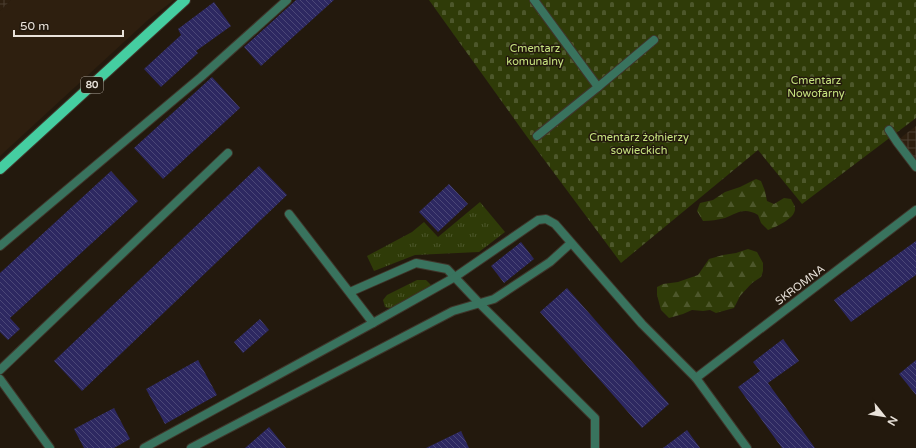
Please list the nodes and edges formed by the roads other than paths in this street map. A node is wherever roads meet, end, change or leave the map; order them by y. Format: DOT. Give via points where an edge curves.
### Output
graph roads {
  1 [pos="185,0"];
  2 [pos="287,0"];
  3 [pos="534,0"];
  4 [pos="654,40"];
  5 [pos="598,87"];
  6 [pos="889,130"];
  7 [pos="537,136"];
  8 [pos="228,153"];
  9 [pos="916,167"];
  10 [pos="0,170"];
  11 [pos="916,210"];
  12 [pos="289,214"];
  13 [pos="571,243"];
  14 [pos="0,246"];
  15 [pos="455,277"];
  16 [pos="350,292"];
  17 [pos="480,304"];
  18 [pos="373,323"];
  19 [pos="0,370"];
  20 [pos="0,378"];
  21 [pos="696,378"];
  22 [pos="3,389"];
  23 [pos="50,448"];
  24 [pos="144,448"];
  25 [pos="190,448"];
  26 [pos="595,448"];
  27 [pos="747,448"];
  1 -- 10 [label="main road, 80"];
  2 -- 14 [label="street" via="201,78"];
  3 -- 5 [label="street"];
  4 -- 5 [label="street"];
  5 -- 7 [label="street"];
  6 -- 9 [label="street"];
  8 -- 19 [label="street"];
  11 -- 21 [label="street, SKROMNA"];
  12 -- 16 [label="street"];
  13 -- 15 [label="street" via="555,224 546,219 538,220"];
  13 -- 17 [label="street" via="550,262 494,299"];
  13 -- 21 [label="street" via="642,324"];
  15 -- 16 [label="street" via="447,269 416,263"];
  15 -- 17 [label="street"];
  15 -- 18 [label="street"];
  16 -- 18 [label="street"];
  17 -- 25 [label="street" via="453,311"];
  17 -- 26 [label="street" via="595,418"];
  18 -- 24 [label="street"];
  20 -- 22 [label="street"];
  21 -- 27 [label="street"];
  22 -- 23 [label="street"];
}
